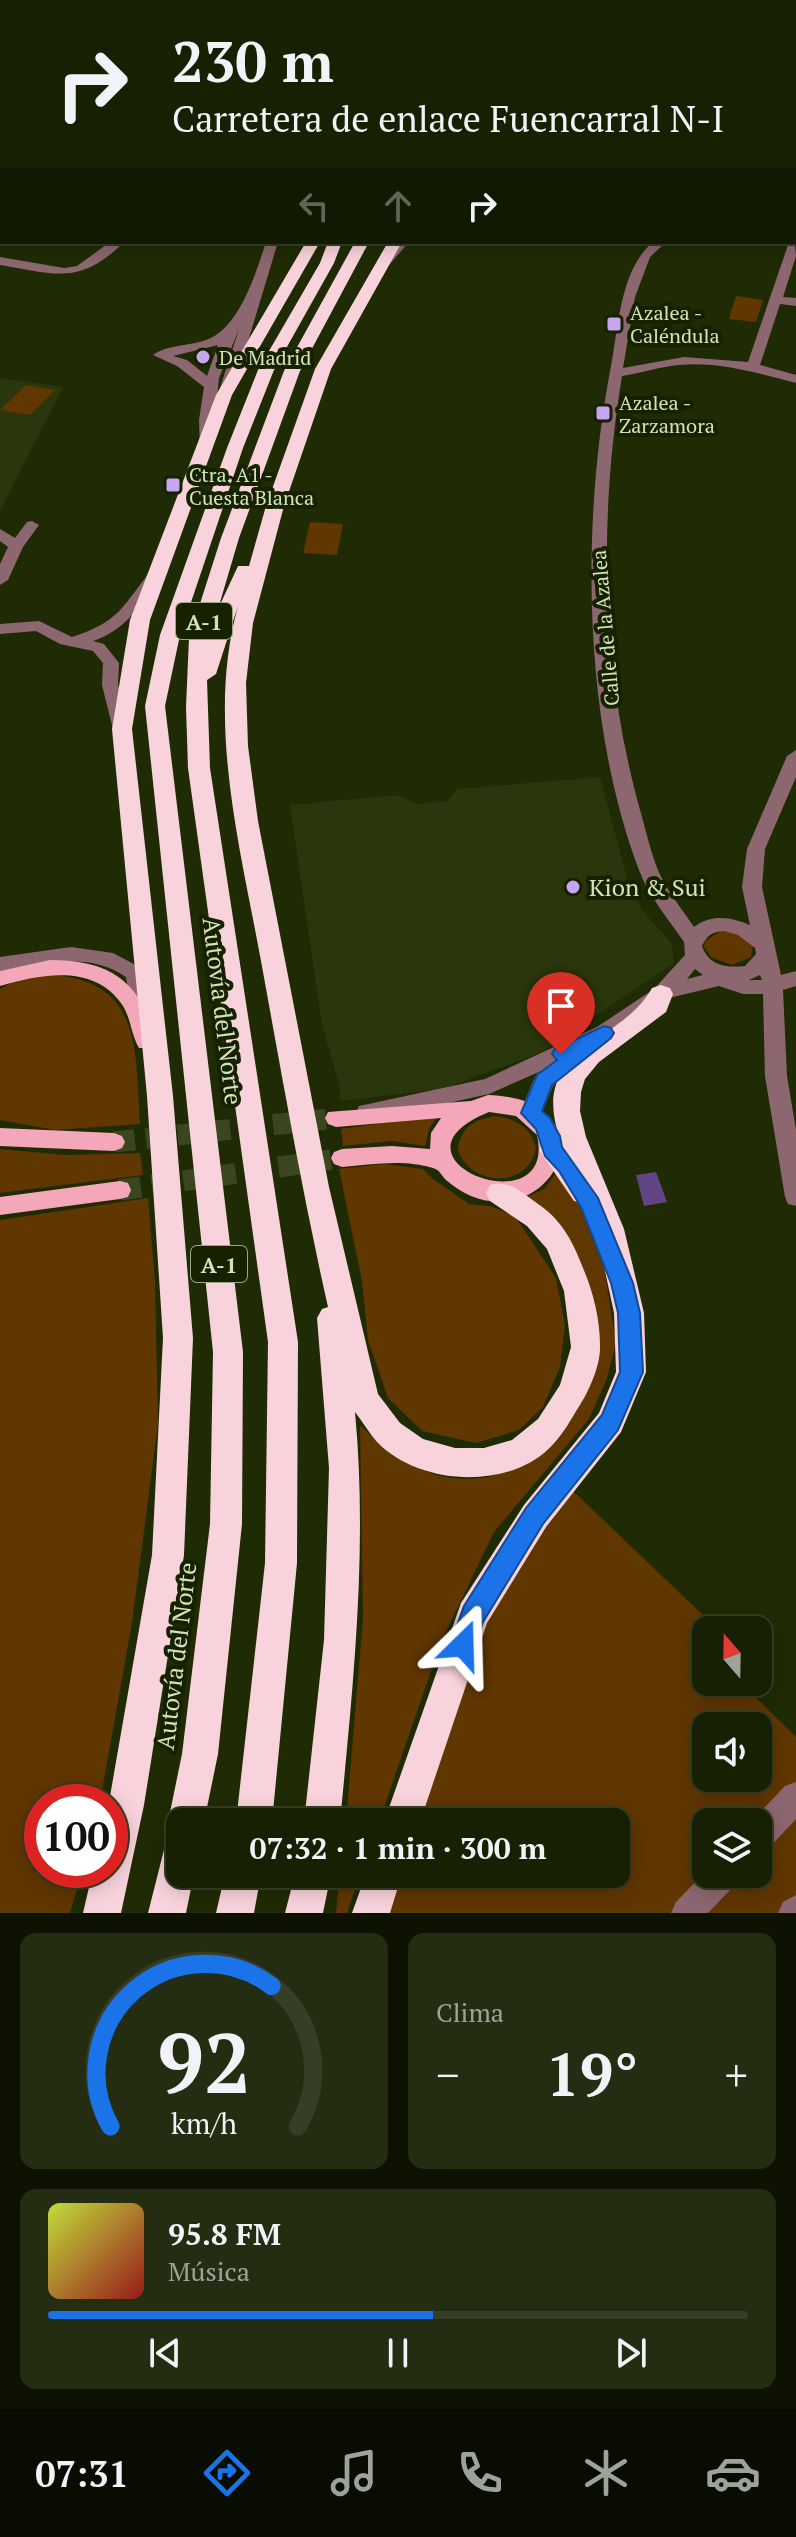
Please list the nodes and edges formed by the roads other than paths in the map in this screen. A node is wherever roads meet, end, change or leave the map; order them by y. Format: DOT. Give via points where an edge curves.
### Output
graph roads {
  1 [pos="115,244"];
  2 [pos="271,244"];
  3 [pos="309,244"];
  4 [pos="334,244"];
  5 [pos="361,244"];
  6 [pos="394,244"];
  7 [pos="401,244"];
  8 [pos="794,244"];
  9 [pos="641,246"];
  10 [pos="0,251"];
  11 [pos="10,260"];
  12 [pos="385,262"];
  13 [pos="259,283"];
  14 [pos="775,300"];
  15 [pos="796,302"];
  16 [pos="227,335"];
  17 [pos="616,365"];
  18 [pos="753,366"];
  19 [pos="796,379"];
  20 [pos="209,384"];
  21 [pos="224,395"];
  22 [pos="216,418"];
  23 [pos="205,446"];
  24 [pos="275,506"];
  25 [pos="32,525"];
  26 [pos="0,534"];
  27 [pos="16,546"];
  28 [pos="154,576"];
  29 [pos="0,580"];
  30 [pos="0,629"];
  31 [pos="74,642"];
  32 [pos="155,706"];
  33 [pos="196,707"];
  34 [pos="122,729"];
  35 [pos="796,756"];
  36 [pos="752,887"];
  37 [pos="724,924"];
  38 [pos="694,949"];
  39 [pos="764,951"];
  40 [pos="0,964"];
  41 [pos="796,970"];
  42 [pos="728,978"];
  43 [pos="796,978"];
  44 [pos="0,979"];
  45 [pos="773,986"];
  46 [pos="661,994"];
  47 [pos="139,1014"];
  48 [pos="773,1018"];
  49 [pos="596,1039"];
  50 [pos="160,1096"];
  51 [pos="467,1108"];
  52 [pos="531,1113"];
  53 [pos="336,1118"];
  54 [pos="5,1137"];
  55 [pos="114,1142"];
  56 [pos="552,1150"];
  57 [pos="342,1158"];
  58 [pos="442,1161"];
  59 [pos="120,1190"];
  60 [pos="500,1193"];
  61 [pos="796,1197"];
  62 [pos="0,1206"];
  63 [pos="325,1231"];
  64 [pos="622,1283"];
  65 [pos="128,1793"];
  66 [pos="796,1797"];
  67 [pos="189,1808"];
  68 [pos="255,1808"];
  69 [pos="323,1808"];
  70 [pos="407,1808"];
  71 [pos="772,1822"];
  72 [pos="99,1888"];
  73 [pos="108,1888"];
  74 [pos="172,1888"];
  75 [pos="240,1888"];
  76 [pos="310,1888"];
  77 [pos="379,1888"];
  78 [pos="711,1888"];
  79 [pos="91,1913"];
  80 [pos="102,1913"];
  81 [pos="167,1913"];
  82 [pos="235,1913"];
  83 [pos="304,1913"];
  84 [pos="371,1913"];
  85 [pos="687,1913"];
  1 -- 11 [label="street" via="81,269 47,271"];
  2 -- 13 [label="street"];
  3 -- 21 [label="highway"];
  4 -- 32 [label="highway, Autovía del Norte / A-1" via="266,370 235,448 170,635"];
  5 -- 33 [label="highway, Autovía del Norte / A-1" via="292,371 256,463 199,638"];
  6 -- 12 [label="highway"];
  7 -- 12 [label="street"];
  8 -- 14 [label="street"];
  9 -- 17 [label="street, Calle de la Azalea"];
  10 -- 11 [label="street" via="22,254"];
  12 -- 24 [label="highway" via="323,369"];
  13 -- 16 [label="street"];
  13 -- 21 [label="street"];
  14 -- 15 [label="street"];
  14 -- 18 [label="street"];
  16 -- 20 [label="street"];
  16 -- 20 [label="street" via="159,355 182,363"];
  17 -- 18 [label="street" via="651,367 684,361"];
  17 -- 38 [label="street, Calle de la Azalea" via="597,556 606,677 619,768 649,872"];
  18 -- 19 [label="street"];
  20 -- 23 [label="street"];
  21 -- 22 [label="highway"];
  22 -- 23 [label="highway"];
  22 -- 32 [label="highway" via="163,582 147,689"];
  23 -- 28 [label="highway"];
  24 -- 33 [label="highway" via="223,618"];
  24 -- 63 [label="highway" via="243,623 236,683 237,746 249,835"];
  25 -- 27 [label="street"];
  26 -- 27 [label="street"];
  27 -- 29 [label="street"];
  28 -- 31 [label="street" via="121,620 107,631"];
  28 -- 34 [label="highway" via="140,620"];
  30 -- 31 [label="street" via="39,626"];
  31 -- 34 [label="street" via="98,647 111,663 110,685"];
  32 -- 67 [label="highway, Autovía del Norte / A-1" via="228,1352 226,1524 200,1754"];
  33 -- 68 [label="highway, Autovía del Norte / A-1" via="199,768 283,1342 281,1563"];
  34 -- 50 [label="highway"];
  35 -- 36 [label="street" via="756,849"];
  36 -- 37 [label="street" via="743,910"];
  36 -- 39 [label="street"];
  37 -- 38 [label="street" via="704,928"];
  37 -- 39 [label="street" via="747,929"];
  38 -- 42 [label="street"];
  38 -- 46 [label="street"];
  39 -- 41 [label="street"];
  39 -- 42 [label="street" via="751,972"];
  39 -- 45 [label="street"];
  40 -- 47 [label="street" via="70,954 125,963 136,974"];
  42 -- 45 [label="street"];
  42 -- 46 [label="street"];
  42 -- 48 [label="street"];
  43 -- 45 [label="street"];
  44 -- 47 [label="main road" via="47,968 77,968 107,977"];
  45 -- 48 [label="street"];
  46 -- 49 [label="street"];
  46 -- 64 [label="highway" via="657,1006 590,1055 568,1092 573,1137 610,1229"];
  47 -- 50 [label="main road"];
  48 -- 61 [label="street" via="776,1076"];
  49 -- 52 [label="street" via="544,1081"];
  49 -- 53 [label="street" via="489,1086"];
  50 -- 65 [label="highway" via="178,1338 169,1539"];
  51 -- 52 [label="main road" via="488,1103"];
  51 -- 53 [label="main road"];
  51 -- 58 [label="main road" via="442,1130"];
  52 -- 56 [label="main road" via="550,1136"];
  54 -- 55 [label="main road"];
  56 -- 60 [label="main road" via="545,1171 527,1186"];
  56 -- 64 [label="highway" via="591,1204"];
  57 -- 58 [label="main road" via="390,1154"];
  58 -- 60 [label="main road" via="465,1184"];
  59 -- 62 [label="main road"];
  60 -- 63 [label="highway" via="537,1218 559,1242 578,1291 586,1347 573,1390 549,1429 521,1452 484,1463 455,1463 415,1451 389,1433 364,1400"];
  63 -- 69 [label="highway" via="345,1468 341,1640"];
  64 -- 70 [label="highway" via="631,1372 610,1422 535,1516 473,1615"];
  66 -- 71 [label="street"];
  72 -- 79 [label="highway"];
  73 -- 80 [label="highway"];
  74 -- 81 [label="highway"];
  75 -- 82 [label="highway"];
  76 -- 83 [label="highway"];
  77 -- 84 [label="highway"];
  78 -- 85 [label="street"];
}
